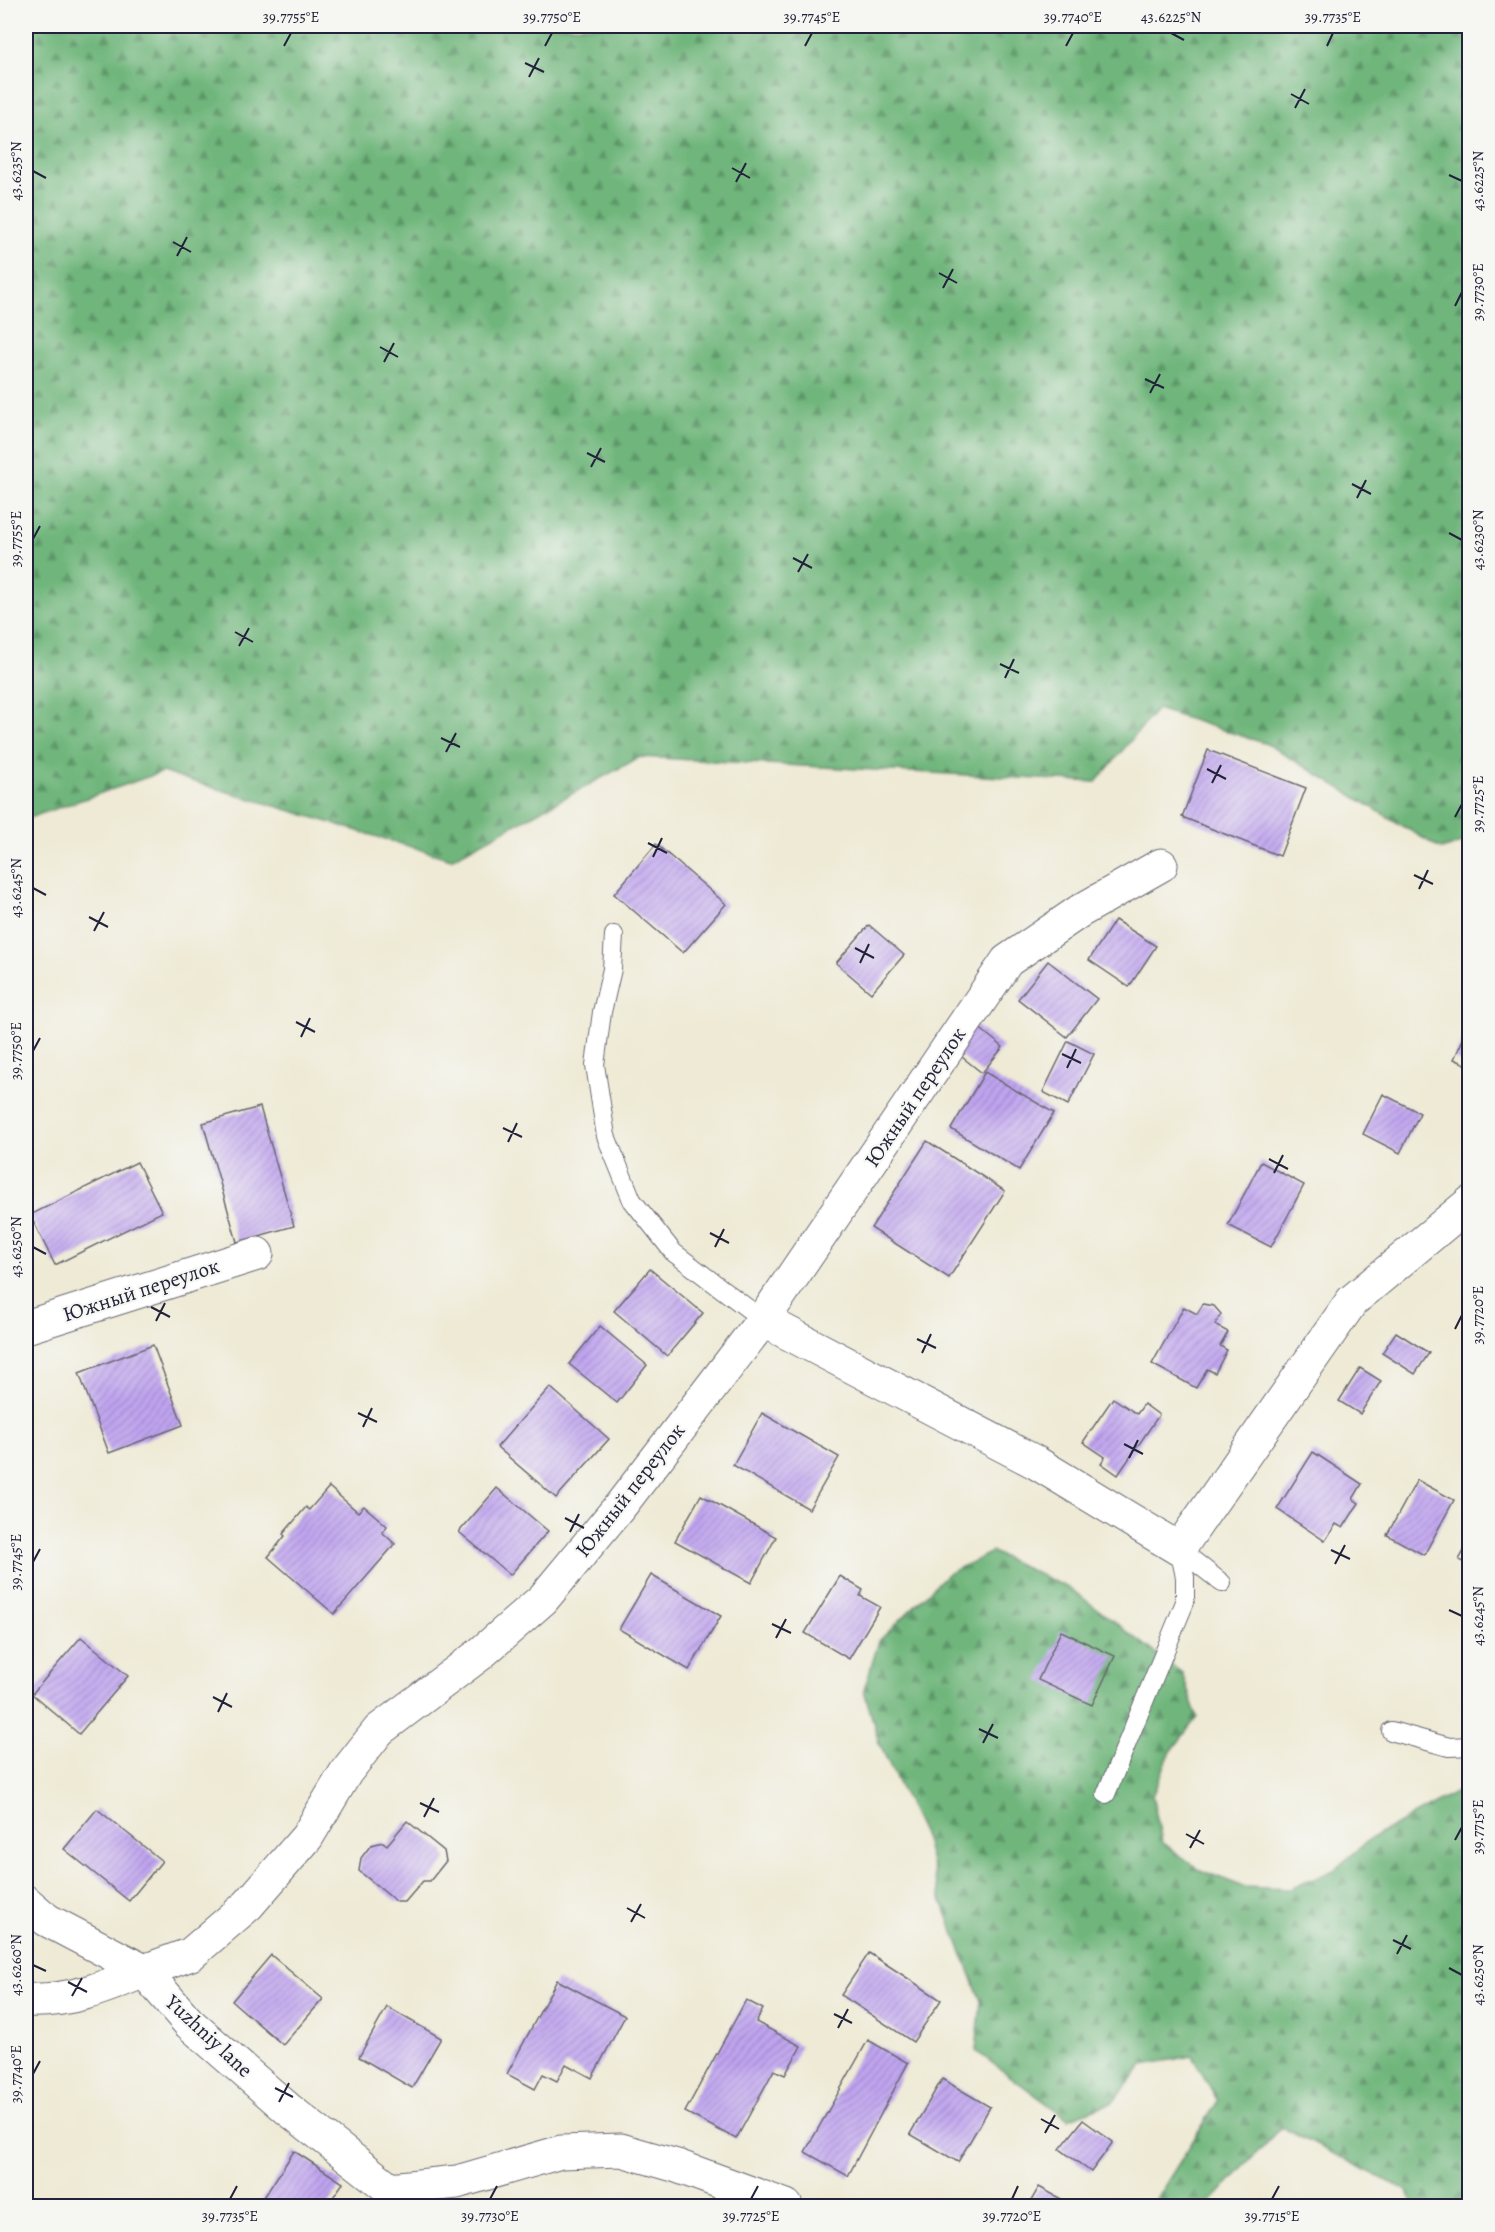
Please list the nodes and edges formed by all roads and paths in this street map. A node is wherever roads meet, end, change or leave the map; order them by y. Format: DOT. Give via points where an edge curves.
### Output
graph roads {
  1 [pos="1161,865"];
  2 [pos="614,935"];
  3 [pos="1470,1203"];
  4 [pos="257,1254"];
  5 [pos="763,1320"];
  6 [pos="26,1327"];
  7 [pos="1179,1549"];
  8 [pos="1222,1583"];
  9 [pos="1391,1731"];
  10 [pos="1470,1746"];
  11 [pos="1106,1794"];
  12 [pos="26,1902"];
  13 [pos="144,1971"];
  14 [pos="26,2000"];
  15 [pos="786,2206"];
  1 -- 5 [label="street, Южный переулок" via="1080,911 1007,961"];
  2 -- 5 [label="lane" via="595,1065 606,1136 632,1200 673,1252"];
  3 -- 7 [label="street" via="1352,1301"];
  4 -- 6 [label="street, Южный переулок"];
  5 -- 7 [label="street" via="1035,1462"];
  5 -- 13 [label="street, Южный переулок" via="621,1505 543,1599 479,1655 379,1730 346,1772 307,1837 248,1905 191,1954"];
  7 -- 8 [label="lane"];
  7 -- 11 [label="lane" via="1185,1602"];
  9 -- 10 [label="lane" via="1449,1747"];
  12 -- 13 [label="street" via="47,1920"];
  13 -- 14 [label="street" via="95,1992 46,2001"];
  13 -- 15 [label="street, Yuzhniy lane" via="198,2031 288,2109 390,2189 456,2182 561,2152 621,2150"];
}
